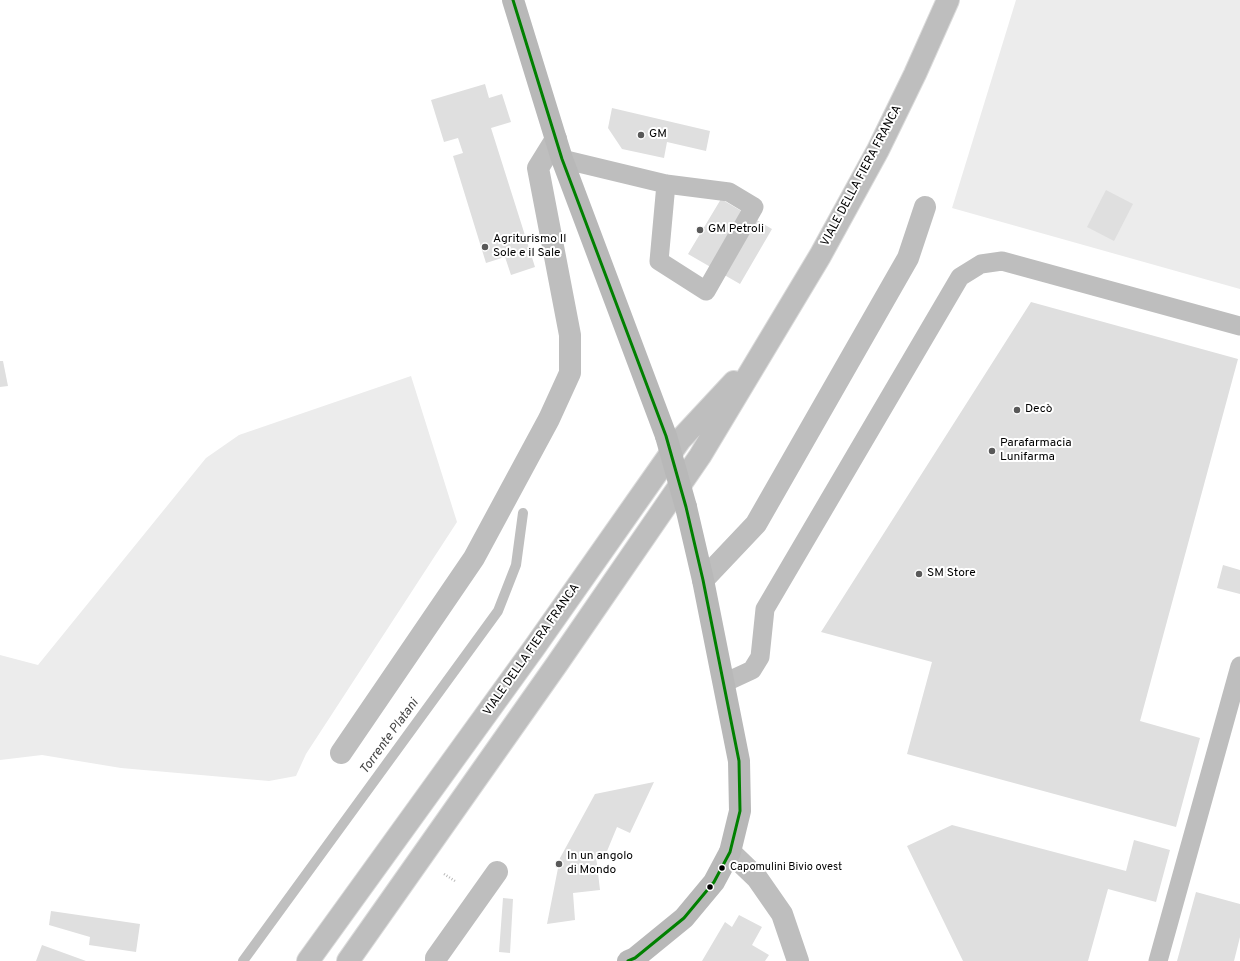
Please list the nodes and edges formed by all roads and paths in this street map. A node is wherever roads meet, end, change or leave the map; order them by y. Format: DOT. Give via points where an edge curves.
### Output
graph roads {
  1 [pos="513,0"];
  2 [pos="948,0"];
  3 [pos="559,149"];
  4 [pos="666,184"];
  5 [pos="925,207"];
  6 [pos="1240,326"];
  7 [pos="766,347"];
  8 [pos="703,580"];
  9 [pos="1240,666"];
  10 [pos="724,684"];
  11 [pos="341,753"];
  12 [pos="730,852"];
  13 [pos="419,860"];
  14 [pos="497,872"];
  15 [pos="480,895"];
  16 [pos="308,961"];
  17 [pos="348,961"];
  18 [pos="436,961"];
  19 [pos="628,961"];
  20 [pos="798,961"];
  21 [pos="1158,961"];
  1 -- 3 [label="main road"];
  2 -- 7 [label="main road, VIALE DELLA FIERA FRANCA" via="878,150"];
  3 -- 4 [label="lane"];
  3 -- 8 [label="main road, bridge" via="666,436"];
  3 -- 11 [label="main road" via="538,168 570,335 570,373 550,419 474,558"];
  4 -- 4 [label="lane" via="729,192 754,207 706,290 659,261"];
  5 -- 8 [label="main road" via="908,258 756,524"];
  6 -- 10 [label="lane" via="1002,261 981,264 960,277 765,609 760,657 752,670"];
  7 -- 13 [label="main road, VIALE DELLA FIERA FRANCA" via="700,456"];
  7 -- 16 [label="main road, VIALE DELLA FIERA FRANCA" via="680,440 534,648"];
  8 -- 10 [label="main road"];
  9 -- 21 [label="lane"];
  10 -- 12 [label="main road" via="739,761 740,811"];
  12 -- 19 [label="main road" via="714,882 684,918"];
  12 -- 20 [label="main road" via="757,878 782,914"];
  13 -- 15 [label="path"];
  13 -- 17 [label="main road, VIALE DELLA FIERA FRANCA"];
  14 -- 15 [label="main road"];
  15 -- 18 [label="main road"];
}
